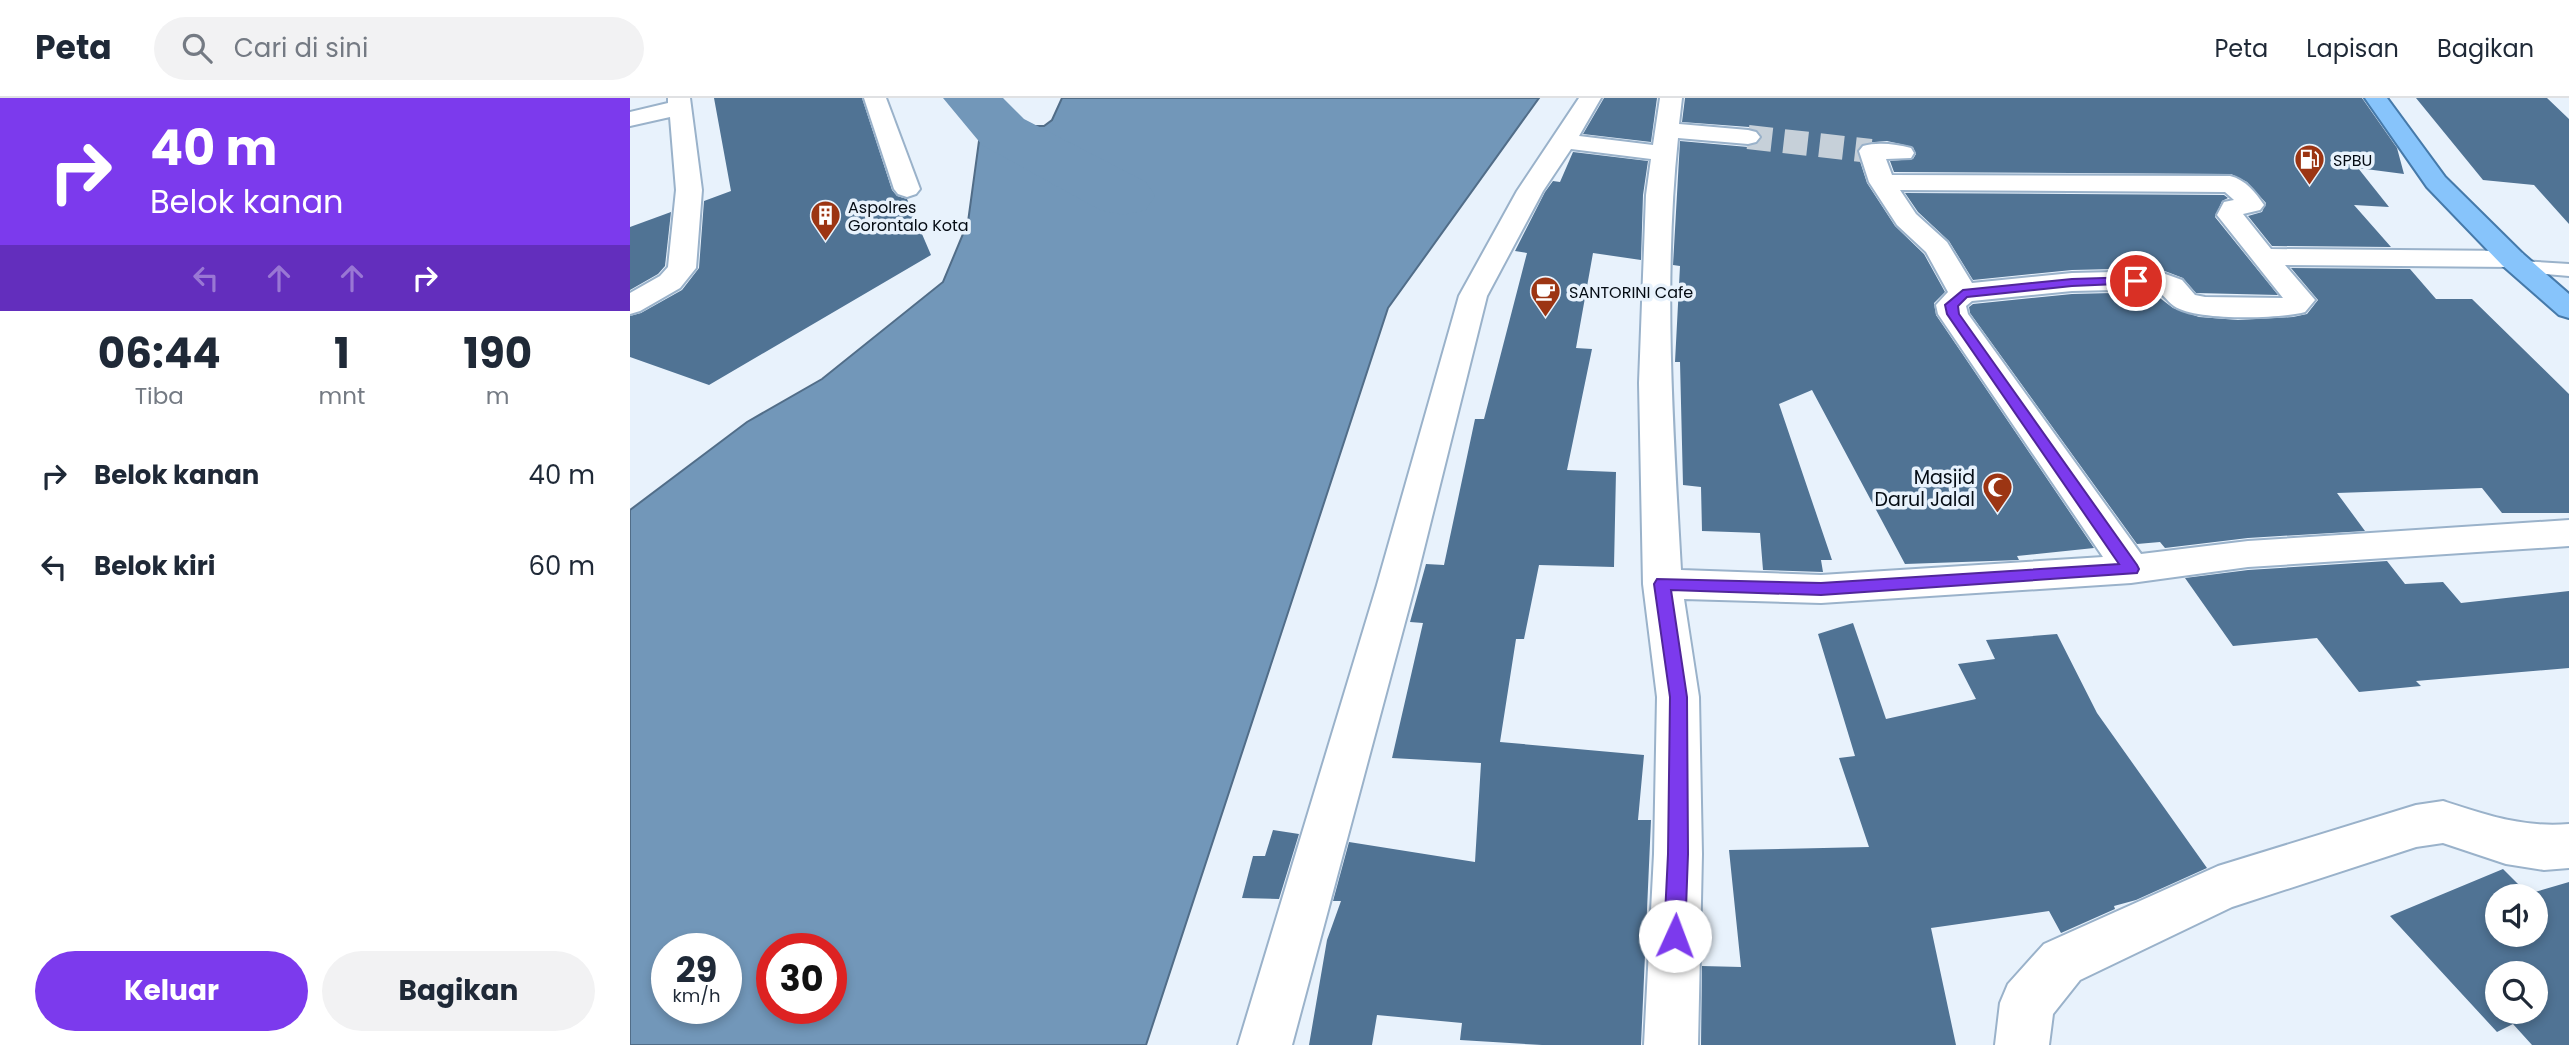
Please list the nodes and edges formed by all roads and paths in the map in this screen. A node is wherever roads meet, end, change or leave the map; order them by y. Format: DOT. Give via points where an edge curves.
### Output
graph roads {
  1 [pos="875,98"];
  2 [pos="1590,98"];
  3 [pos="1671,98"];
  4 [pos="2376,98"];
  5 [pos="679,103"];
  6 [pos="630,119"];
  7 [pos="1748,138"];
  8 [pos="1564,141"];
  9 [pos="1665,141"];
  10 [pos="1902,153"];
  11 [pos="1882,182"];
  12 [pos="907,189"];
  13 [pos="2263,257"];
  14 [pos="2516,263"];
  15 [pos="2569,270"];
  16 [pos="1963,293"];
  17 [pos="630,305"];
  18 [pos="2569,309"];
  19 [pos="2569,533"];
  20 [pos="2131,569"];
  21 [pos="1662,584"];
  22 [pos="2569,846"];
  23 [pos="1265,1045"];
  24 [pos="1671,1045"];
  25 [pos="2022,1045"];
  1 -- 12 [label="street"];
  2 -- 8 [label="street"];
  3 -- 9 [label="street"];
  4 -- 14 [label="highway" via="2436,182"];
  5 -- 6 [label="street"];
  5 -- 17 [label="street" via="689,190 682,268 670,282"];
  7 -- 9 [label="street"];
  8 -- 9 [label="street"];
  8 -- 23 [label="street" via="1530,191 1473,296"];
  9 -- 21 [label="street" via="1658,207 1655,383"];
  10 -- 11 [label="street" via="1871,151"];
  11 -- 13 [label="street" via="2230,184 2251,205 2233,208 2230,215"];
  11 -- 16 [label="street" via="1906,219 1937,248"];
  13 -- 14 [label="street"];
  13 -- 16 [label="street" via="2300,300 2295,306 2205,306 2185,301 2172,286 2157,280 2072,282"];
  14 -- 15 [label="lane"];
  14 -- 18 [label="highway"];
  16 -- 20 [label="street" via="1951,305 1953,314"];
  19 -- 20 [label="street" via="2248,554"];
  20 -- 21 [label="street" via="1821,589"];
  21 -- 24 [label="street" via="1678,697"];
  22 -- 25 [label="street" via="2544,849 2506,843 2443,822 2416,826 2218,889 2062,962 2026,1003"];
}
